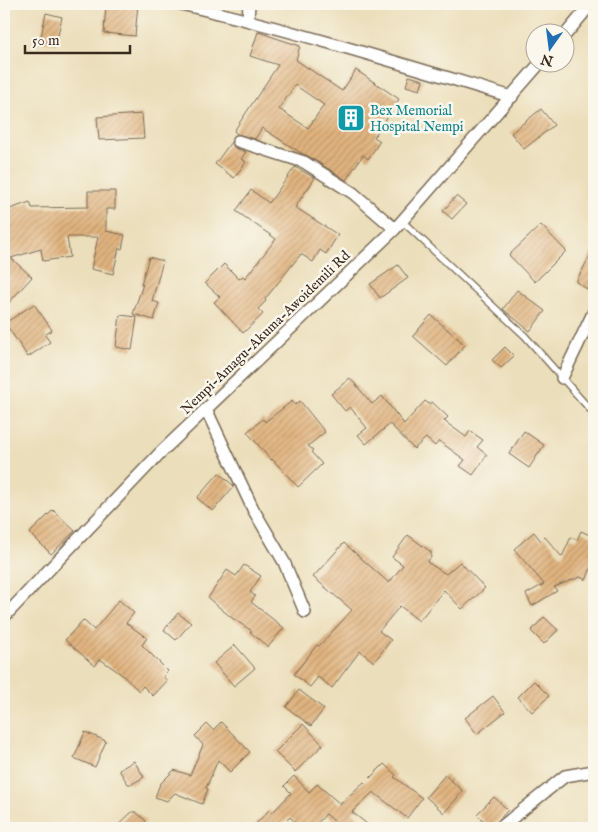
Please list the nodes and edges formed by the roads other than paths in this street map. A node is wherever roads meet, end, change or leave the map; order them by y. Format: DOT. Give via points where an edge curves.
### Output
graph roads {
  1 [pos="181,4"];
  2 [pos="249,4"];
  3 [pos="591,4"];
  4 [pos="248,20"];
  5 [pos="576,22"];
  6 [pos="533,72"];
  7 [pos="512,97"];
  8 [pos="238,141"];
  9 [pos="398,225"];
  10 [pos="594,311"];
  11 [pos="562,378"];
  12 [pos="206,409"];
  13 [pos="594,414"];
  14 [pos="305,612"];
  15 [pos="4,618"];
  16 [pos="594,771"];
  17 [pos="500,828"];
  1 -- 4 [label="street"];
  2 -- 4 [label="street"];
  3 -- 5 [label="street"];
  4 -- 7 [label="street"];
  6 -- 7 [label="street, Nempi-Amagu-Akuma-Awoidemili Rd"];
  7 -- 9 [label="street, Nempi-Amagu-Akuma-Awoidemili Rd"];
  8 -- 9 [label="street" via="304,162"];
  9 -- 11 [label="lane" via="525,336"];
  9 -- 12 [label="street, Nempi-Amagu-Akuma-Awoidemili Rd"];
  10 -- 11 [label="street"];
  11 -- 13 [label="lane"];
  12 -- 14 [label="street" via="253,509 284,562"];
  12 -- 15 [label="street, Nempi-Amagu-Akuma-Awoidemili Rd"];
  16 -- 17 [label="street" via="564,776"];
}
